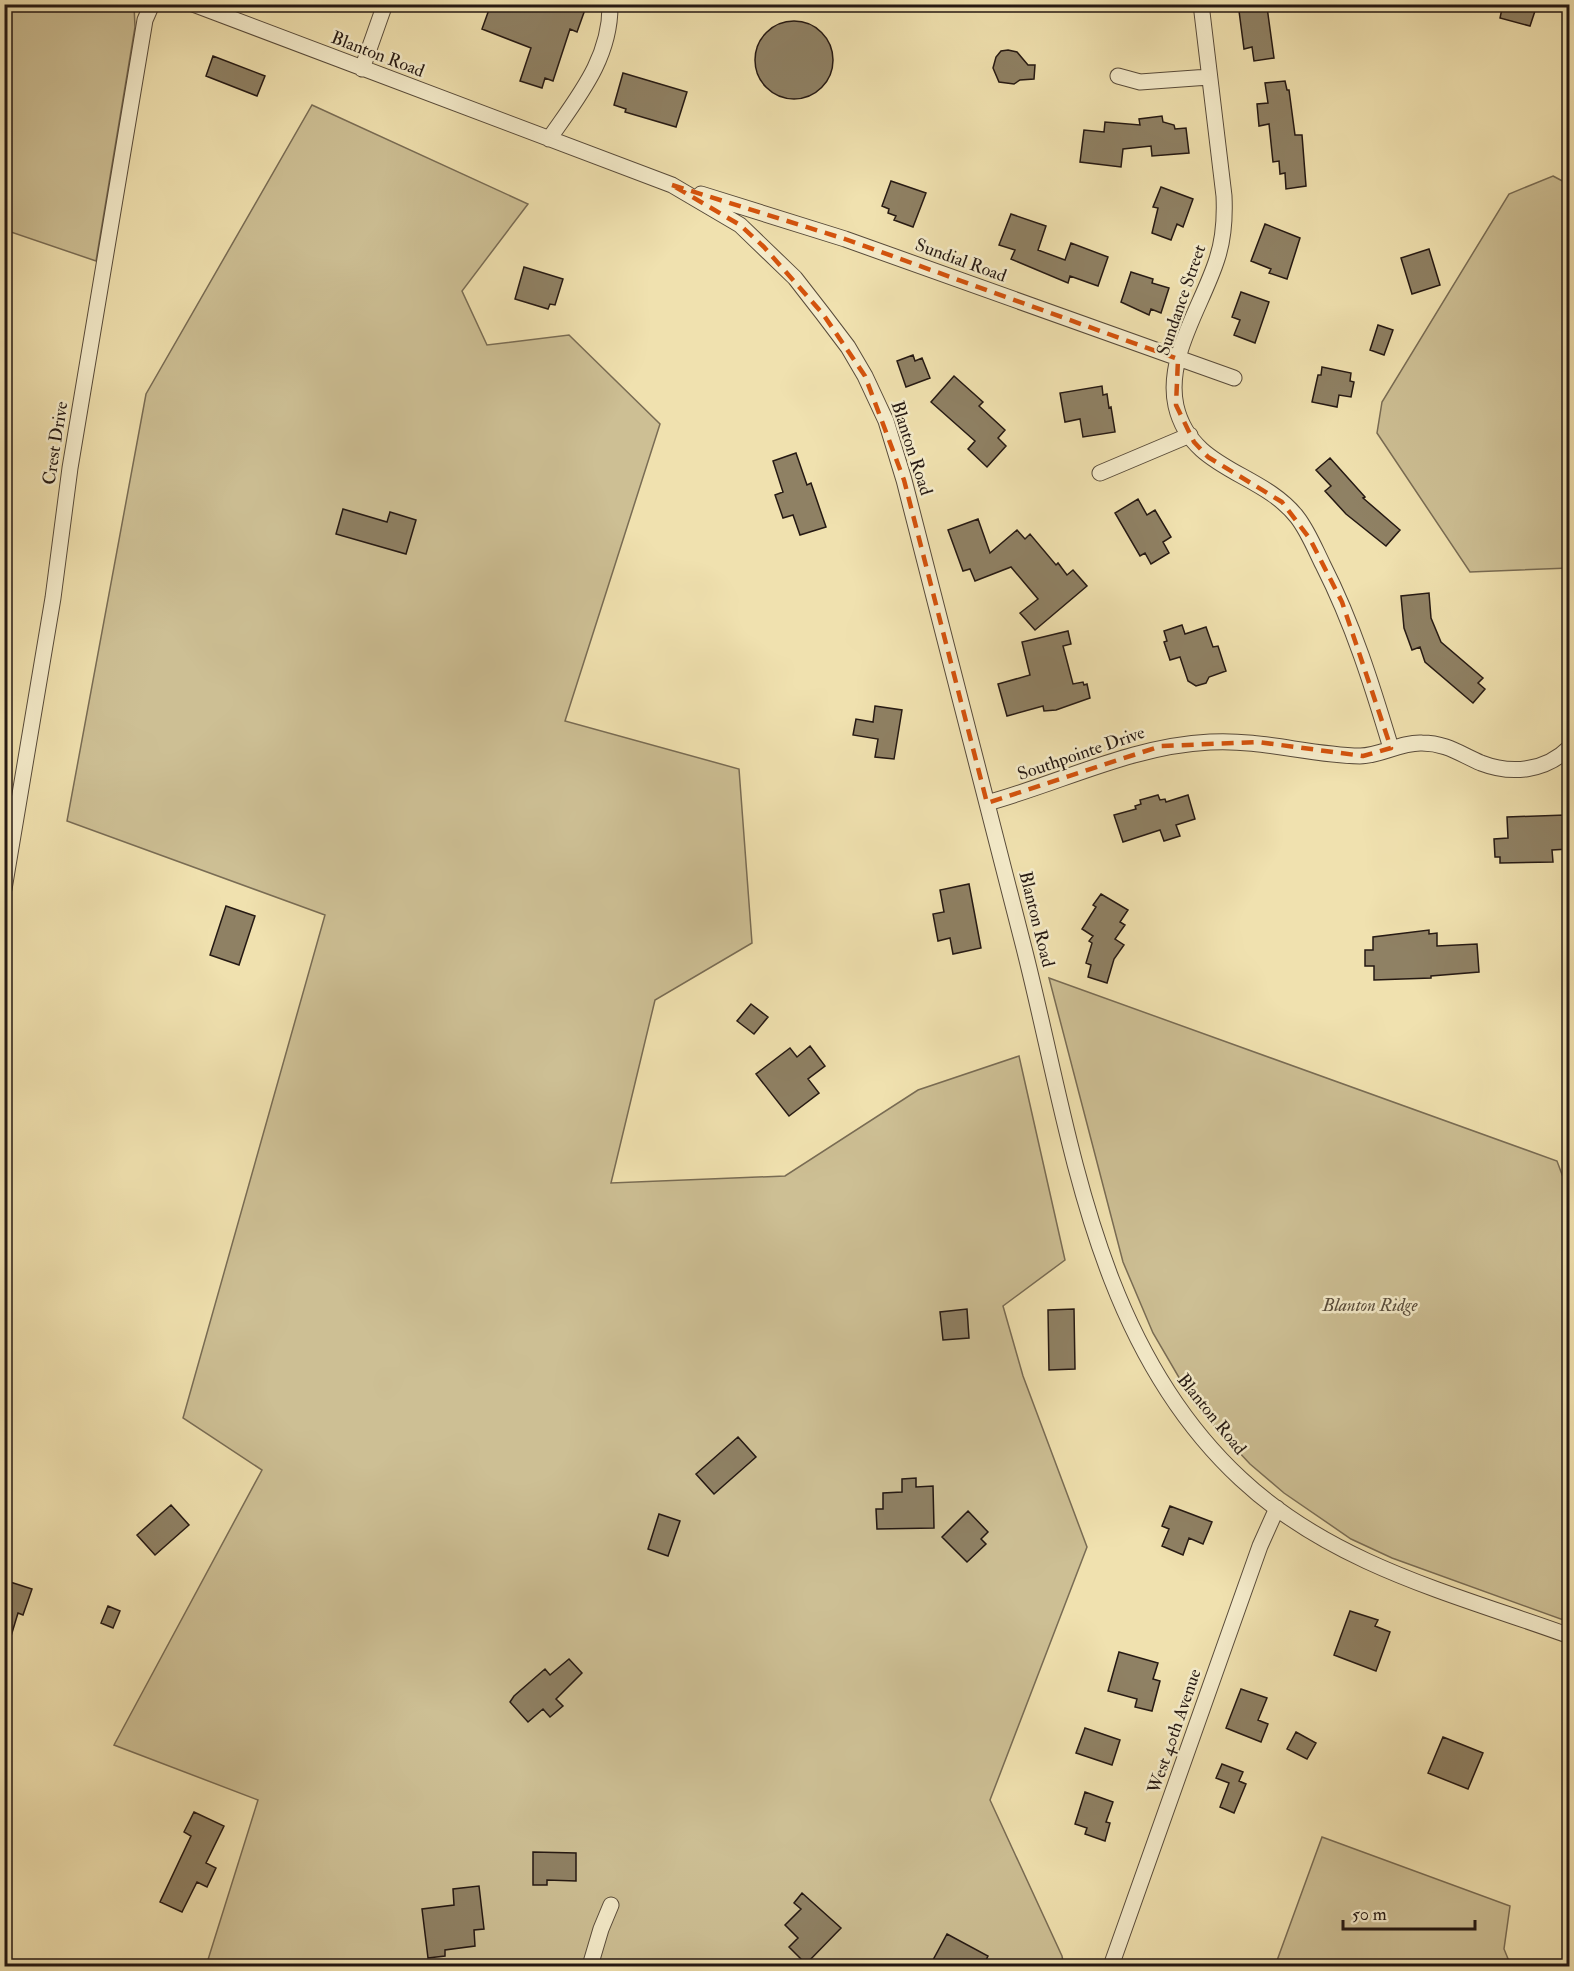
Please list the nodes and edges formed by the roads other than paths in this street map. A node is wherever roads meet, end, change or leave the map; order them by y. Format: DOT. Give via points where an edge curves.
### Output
graph roads {
  1 [pos="152,4"];
  2 [pos="193,4"];
  3 [pos="385,4"];
  4 [pos="610,4"];
  5 [pos="1201,4"];
  6 [pos="362,69"];
  7 [pos="1118,76"];
  8 [pos="1209,77"];
  9 [pos="549,139"];
  10 [pos="672,186"];
  11 [pos="1178,358"];
  12 [pos="1234,378"];
  13 [pos="1190,435"];
  14 [pos="1100,473"];
  15 [pos="1569,747"];
  16 [pos="1391,748"];
  17 [pos="987,804"];
  18 [pos="4,889"];
  19 [pos="1276,1508"];
  20 [pos="1569,1636"];
  21 [pos="611,1905"];
  22 [pos="590,1966"];
  23 [pos="1111,1966"];
  1 -- 18 [label="street, Crest Drive" via="145,20 69,468 51,609"];
  2 -- 6 [label="street, Blanton Road"];
  3 -- 6 [label="street"];
  4 -- 9 [label="street" via="608,37 602,55"];
  5 -- 8 [label="street, Sundance Street"];
  6 -- 9 [label="street, Blanton Road"];
  7 -- 8 [label="street" via="1140,82"];
  8 -- 11 [label="street, Sundance Street" via="1225,226 1217,259"];
  9 -- 10 [label="street, Blanton Road"];
  10 -- 11 [label="street, Sundial Road" via="845,239"];
  10 -- 17 [label="street, Blanton Road" via="740,225 764,247 795,278 848,347 865,376 886,421 904,480"];
  11 -- 12 [label="street, Sundial Road"];
  11 -- 13 [label="street, Sundance Street" via="1176,405"];
  13 -- 14 [label="street"];
  13 -- 16 [label="street, Sundance Street" via="1208,457 1260,487 1297,517 1342,602"];
  15 -- 16 [label="street, Southpointe Drive" via="1555,760 1530,770 1504,770 1441,743 1419,742"];
  16 -- 17 [label="street, Southpointe Drive" via="1363,756 1258,742 1161,746"];
  17 -- 19 [label="street, Blanton Road" via="1049,1044 1074,1163 1119,1300 1175,1405 1222,1461"];
  19 -- 20 [label="street, Blanton Road" via="1322,1540 1371,1565"];
  19 -- 23 [label="street, West 40th Avenue"];
  21 -- 22 [label="street"];
}
